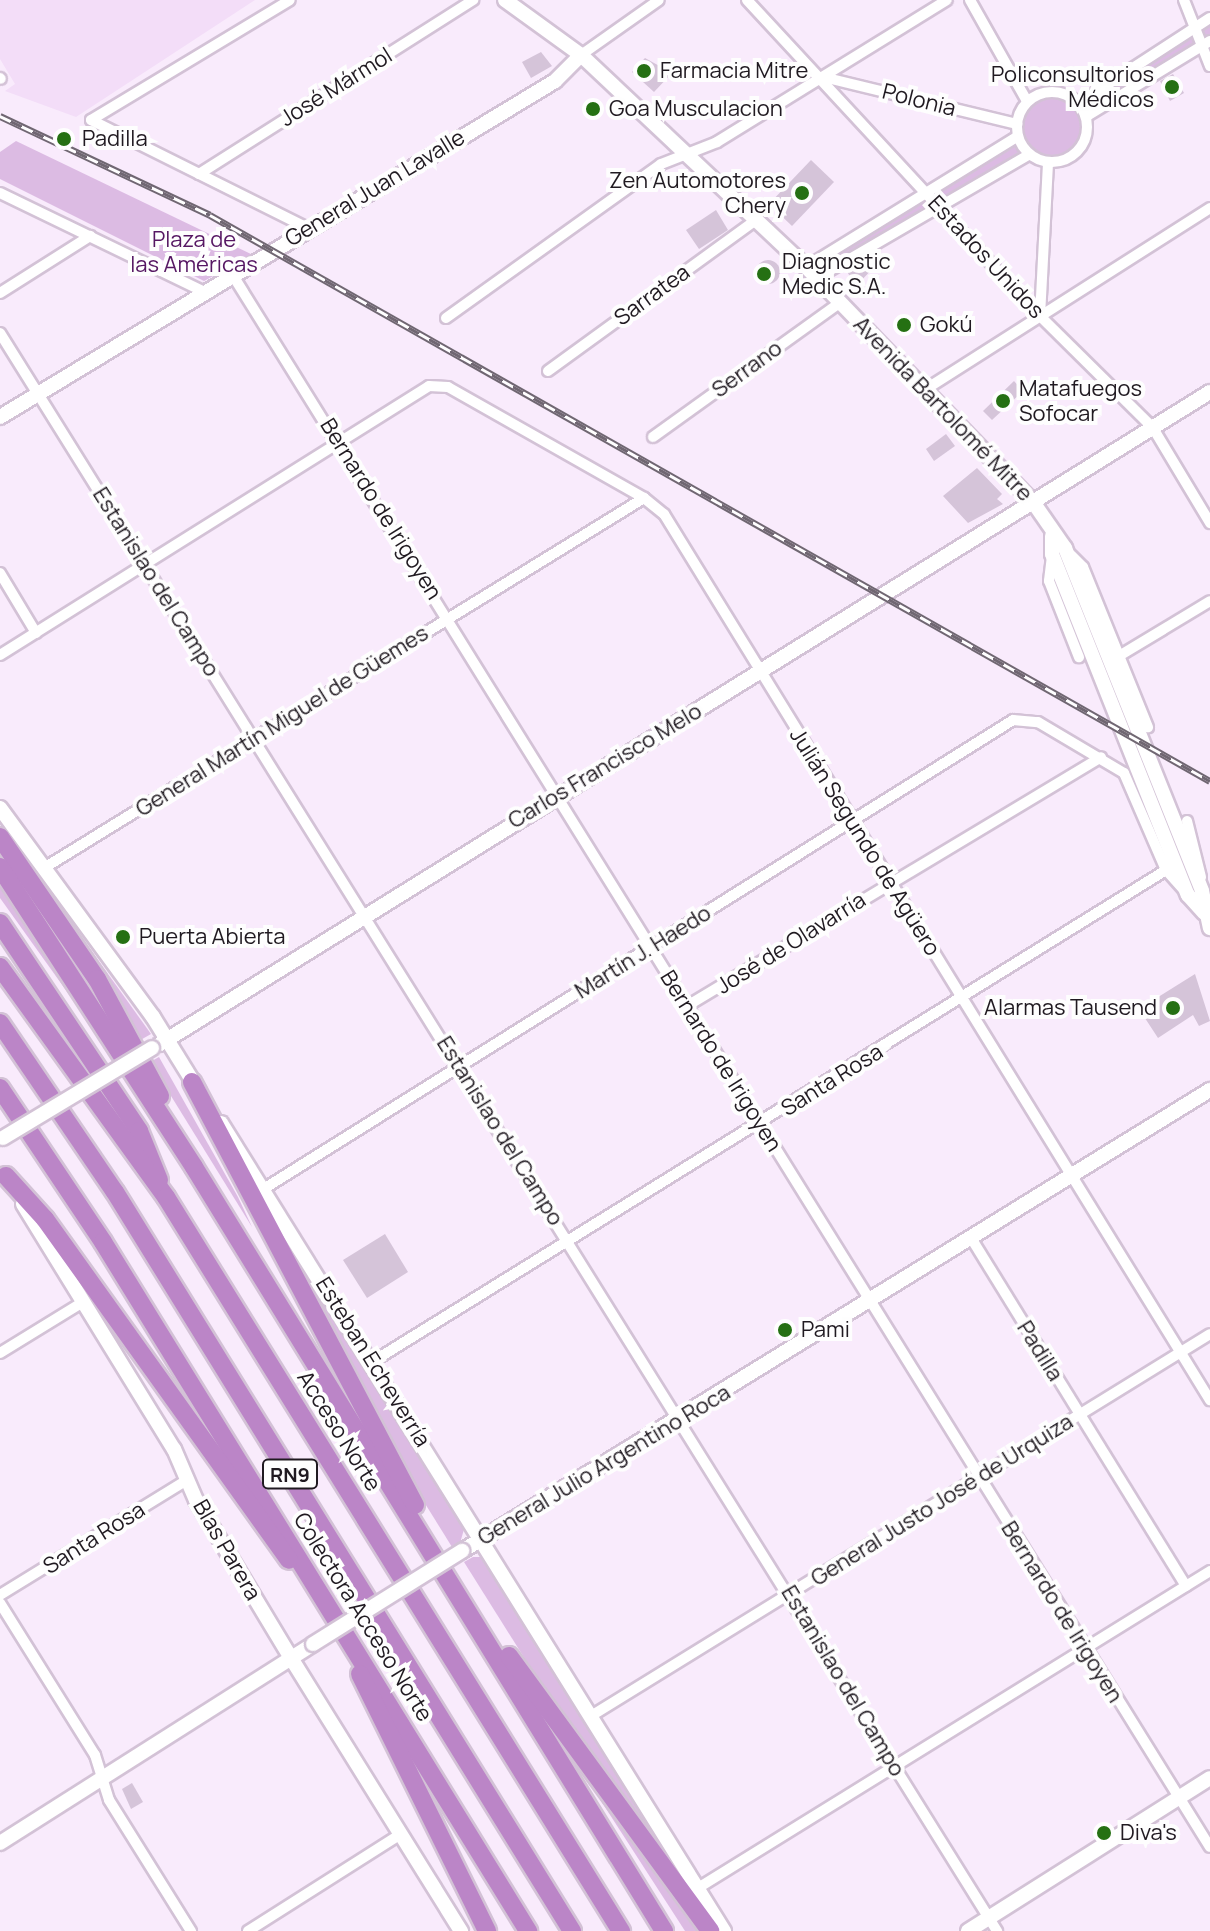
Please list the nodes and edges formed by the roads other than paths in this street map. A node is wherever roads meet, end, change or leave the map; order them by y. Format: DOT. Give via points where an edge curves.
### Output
graph roads {
  1 [pos="290,0"];
  2 [pos="473,0"];
  3 [pos="505,0"];
  4 [pos="659,0"];
  5 [pos="747,0"];
  6 [pos="947,0"];
  7 [pos="970,0"];
  8 [pos="1184,0"];
  9 [pos="1210,18"];
  10 [pos="1193,27"];
  11 [pos="1205,44"];
  12 [pos="581,55"];
  13 [pos="1210,66"];
  14 [pos="821,77"];
  15 [pos="1027,101"];
  16 [pos="1079,103"];
  17 [pos="1087,116"];
  18 [pos="1017,124"];
  19 [pos="1018,136"];
  20 [pos="686,153"];
  21 [pos="1030,154"];
  22 [pos="1048,162"];
  23 [pos="199,174"];
  24 [pos="0,193"];
  25 [pos="928,194"];
  26 [pos="937,205"];
  27 [pos="1210,208"];
  28 [pos="756,220"];
  29 [pos="308,228"];
  30 [pos="90,236"];
  31 [pos="812,273"];
  32 [pos="232,274"];
  33 [pos="203,291"];
  34 [pos="0,293"];
  35 [pos="841,302"];
  36 [pos="1040,316"];
  37 [pos="446,318"];
  38 [pos="0,333"];
  39 [pos="548,371"];
  40 [pos="926,389"];
  41 [pos="1210,392"];
  42 [pos="38,395"];
  43 [pos="0,417"];
  44 [pos="1153,428"];
  45 [pos="653,437"];
  46 [pos="339,441"];
  47 [pos="644,498"];
  48 [pos="1033,502"];
  49 [pos="1210,523"];
  50 [pos="1058,551"];
  51 [pos="146,564"];
  52 [pos="0,573"];
  53 [pos="1210,601"];
  54 [pos="448,618"];
  55 [pos="36,633"];
  56 [pos="0,655"];
  57 [pos="1119,656"];
  58 [pos="1079,657"];
  59 [pos="761,672"];
  60 [pos="1148,727"];
  61 [pos="253,740"];
  62 [pos="1101,757"];
  63 [pos="557,795"];
  64 [pos="0,808"];
  65 [pos="852,821"];
  66 [pos="1187,821"];
  67 [pos="0,837"];
  68 [pos="0,867"];
  69 [pos="44,868"];
  70 [pos="1166,870"];
  71 [pos="890,882"];
  72 [pos="1195,893"];
  73 [pos="364,915"];
  74 [pos="0,923"];
  75 [pos="1210,928"];
  76 [pos="651,947"];
  77 [pos="0,967"];
  78 [pos="963,999"];
  79 [pos="687,1006"];
  80 [pos="0,1023"];
  81 [pos="166,1039"];
  82 [pos="459,1067"];
  83 [pos="192,1082"];
  84 [pos="0,1088"];
  85 [pos="1210,1090"];
  86 [pos="760,1124"];
  87 [pos="1,1139"];
  88 [pos="194,1167"];
  89 [pos="3,1171"];
  90 [pos="1072,1176"];
  91 [pos="265,1188"];
  92 [pos="166,1197"];
  93 [pos="971,1238"];
  94 [pos="569,1242"];
  95 [pos="83,1302"];
  96 [pos="870,1302"];
  97 [pos="1210,1334"];
  98 [pos="1180,1352"];
  99 [pos="0,1353"];
  100 [pos="372,1362"];
  101 [pos="1210,1400"];
  102 [pos="1080,1414"];
  103 [pos="678,1421"];
  104 [pos="978,1478"];
  105 [pos="187,1480"];
  106 [pos="481,1539"];
  107 [pos="440,1562"];
  108 [pos="1210,1571"];
  109 [pos="450,1579"];
  110 [pos="1186,1586"];
  111 [pos="790,1594"];
  112 [pos="0,1595"];
  113 [pos="324,1600"];
  114 [pos="0,1603"];
  115 [pos="347,1637"];
  116 [pos="1086,1649"];
  117 [pos="291,1658"];
  118 [pos="591,1716"];
  119 [pos="894,1767"];
  120 [pos="1210,1778"];
  121 [pos="102,1779"];
  122 [pos="1179,1797"];
  123 [pos="401,1834"];
  124 [pos="0,1843"];
  125 [pos="1210,1847"];
  126 [pos="698,1888"];
  127 [pos="988,1917"];
  128 [pos="191,1931"];
  129 [pos="248,1931"];
  130 [pos="461,1931"];
  131 [pos="487,1931"];
  132 [pos="528,1931"];
  133 [pos="572,1931"];
  134 [pos="621,1931"];
  135 [pos="664,1931"];
  136 [pos="710,1931"];
  137 [pos="724,1931"];
  138 [pos="968,1931"];
  139 [pos="997,1931"];
  1 -- 23 [label="street" via="91,120"];
  2 -- 23 [label="street, José Mármol"];
  3 -- 12 [label="street, Avenida Bartolomé Mitre"];
  4 -- 12 [label="street, General Juan Lavalle"];
  5 -- 14 [label="street, Estados Unidos"];
  6 -- 14 [label="street"];
  7 -- 15 [label="street"];
  8 -- 10 [label="street"];
  9 -- 10 [label="street"];
  10 -- 11 [label="street"];
  10 -- 16 [label="street"];
  11 -- 13 [label="street"];
  11 -- 17 [label="street"];
  12 -- 20 [label="street, Avenida Bartolomé Mitre"];
  12 -- 29 [label="street, General Juan Lavalle" via="555,81"];
  14 -- 18 [label="street, Polonia"];
  14 -- 20 [label="street" via="717,142"];
  14 -- 25 [label="street, Estados Unidos"];
  15 -- 16 [label="street" via="1059,92"];
  15 -- 18 [label="street"];
  16 -- 17 [label="street"];
  17 -- 22 [label="street" via="1081,149"];
  18 -- 19 [label="street"];
  19 -- 21 [label="street"];
  19 -- 25 [label="street"];
  20 -- 28 [label="street, Avenida Bartolomé Mitre"];
  20 -- 37 [label="street" via="661,164"];
  21 -- 22 [label="street"];
  21 -- 26 [label="street"];
  22 -- 36 [label="street"];
  23 -- 29 [label="street"];
  24 -- 30 [label="street"];
  25 -- 26 [label="street, Estados Unidos"];
  25 -- 31 [label="street"];
  26 -- 31 [label="street"];
  26 -- 36 [label="street, Estados Unidos"];
  27 -- 36 [label="street"];
  28 -- 31 [label="street, Avenida Bartolomé Mitre"];
  28 -- 39 [label="street, Sarratea"];
  29 -- 32 [label="street, General Juan Lavalle"];
  30 -- 33 [label="street"];
  30 -- 34 [label="street"];
  31 -- 35 [label="street, Avenida Bartolomé Mitre"];
  32 -- 33 [label="street, General Juan Lavalle"];
  32 -- 46 [label="street, Bernardo de Irigoyen"];
  33 -- 42 [label="street, General Juan Lavalle"];
  35 -- 40 [label="street, Avenida Bartolomé Mitre"];
  35 -- 45 [label="street, Serrano"];
  36 -- 40 [label="street"];
  36 -- 44 [label="street, Estados Unidos"];
  38 -- 42 [label="street, Estanislao del Campo"];
  40 -- 48 [label="street, Avenida Bartolomé Mitre"];
  41 -- 44 [label="street, Carlos Francisco Melo"];
  42 -- 43 [label="street, General Juan Lavalle"];
  42 -- 51 [label="street, Estanislao del Campo"];
  44 -- 48 [label="street, Carlos Francisco Melo"];
  44 -- 49 [label="street, Estados Unidos"];
  46 -- 47 [label="street, Julián Segundo de Agüero" via="429,386 448,387"];
  46 -- 51 [label="street"];
  46 -- 54 [label="street, Bernardo de Irigoyen"];
  47 -- 54 [label="street, General Martín Miguel de Güemes"];
  47 -- 59 [label="street, Julián Segundo de Agüero" via="664,514"];
  48 -- 50 [label="street, Avenida Bartolomé Mitre"];
  48 -- 59 [label="street, Carlos Francisco Melo"];
  50 -- 57 [label="street" via="1083,567"];
  50 -- 58 [label="street" via="1049,581"];
  50 -- 72 [label="street, Avenida Bartolomé Mitre"];
  51 -- 55 [label="street"];
  51 -- 61 [label="street, Estanislao del Campo"];
  52 -- 55 [label="street"];
  53 -- 57 [label="street"];
  54 -- 61 [label="street, General Martín Miguel de Güemes"];
  54 -- 63 [label="street, Bernardo de Irigoyen"];
  55 -- 56 [label="street"];
  57 -- 60 [label="street"];
  59 -- 63 [label="street, Carlos Francisco Melo"];
  59 -- 65 [label="street, Julián Segundo de Agüero"];
  61 -- 69 [label="street, General Martín Miguel de Güemes"];
  61 -- 73 [label="street, Estanislao del Campo"];
  62 -- 65 [label="street, Martín J. Haedo" via="1022,719"];
  62 -- 70 [label="street" via="1130,782"];
  62 -- 71 [label="street, José de Olavarría"];
  63 -- 73 [label="street, Carlos Francisco Melo"];
  63 -- 76 [label="street, Bernardo de Irigoyen"];
  64 -- 69 [label="street, Esteban Echeverría"];
  65 -- 71 [label="street, Julián Segundo de Agüero"];
  65 -- 76 [label="street, Martín J. Haedo"];
  66 -- 72 [label="street"];
  67 -- 88 [label="highway" via="97,979"];
  68 -- 88 [label="highway"];
  69 -- 81 [label="street, Esteban Echeverría"];
  70 -- 72 [label="street"];
  70 -- 78 [label="street, Santa Rosa"];
  71 -- 78 [label="street, Julián Segundo de Agüero"];
  71 -- 79 [label="street, José de Olavarría"];
  72 -- 75 [label="street, Avenida Bartolomé Mitre"];
  73 -- 81 [label="street, Carlos Francisco Melo"];
  73 -- 82 [label="street, Estanislao del Campo"];
  74 -- 92 [label="highway" via="139,1131"];
  76 -- 79 [label="street, Bernardo de Irigoyen"];
  76 -- 82 [label="street, Martín J. Haedo"];
  77 -- 92 [label="highway, Acceso Norte / RN9"];
  78 -- 86 [label="street, Santa Rosa"];
  78 -- 90 [label="street, Julián Segundo de Agüero"];
  79 -- 86 [label="street, Bernardo de Irigoyen"];
  80 -- 133 [label="highway, RN9" via="115,1192"];
  81 -- 83 [label="street, Esteban Echeverría"];
  81 -- 87 [label="street, Carlos Francisco Melo, bridge"];
  82 -- 91 [label="street, Martín J. Haedo"];
  82 -- 94 [label="street, Estanislao del Campo"];
  83 -- 91 [label="street, Esteban Echeverría"];
  83 -- 107 [label="highway" via="402,1477"];
  84 -- 113 [label="highway, Colectora Acceso Norte" via="103,1242"];
  85 -- 90 [label="street, General Julio Argentino Roca"];
  86 -- 94 [label="street, Santa Rosa"];
  86 -- 96 [label="street, Bernardo de Irigoyen"];
  88 -- 107 [label="highway"];
  89 -- 95 [label="street, Blas Parera"];
  89 -- 113 [label="highway" via="45,1219 273,1542"];
  90 -- 93 [label="street, General Julio Argentino Roca"];
  90 -- 98 [label="street, Julián Segundo de Agüero"];
  91 -- 100 [label="street, Esteban Echeverría"];
  92 -- 134 [label="highway, Acceso Norte / RN9"];
  93 -- 96 [label="street, General Julio Argentino Roca"];
  93 -- 102 [label="street, Padilla"];
  94 -- 100 [label="street, Santa Rosa"];
  94 -- 103 [label="street, Estanislao del Campo"];
  95 -- 99 [label="street"];
  95 -- 105 [label="street, Blas Parera"];
  96 -- 103 [label="street, General Julio Argentino Roca"];
  96 -- 104 [label="street, Bernardo de Irigoyen"];
  97 -- 98 [label="street, General Justo José de Urquiza"];
  98 -- 101 [label="street, Julián Segundo de Agüero"];
  98 -- 102 [label="street, General Justo José de Urquiza"];
  100 -- 106 [label="street, Esteban Echeverría"];
  102 -- 104 [label="street, General Justo José de Urquiza"];
  102 -- 110 [label="street, Padilla"];
  103 -- 106 [label="street, General Julio Argentino Roca"];
  103 -- 111 [label="street, Estanislao del Campo"];
  104 -- 111 [label="street, General Justo José de Urquiza"];
  104 -- 116 [label="street, Bernardo de Irigoyen"];
  105 -- 112 [label="street, Santa Rosa"];
  105 -- 117 [label="street, Blas Parera"];
  106 -- 117 [label="street, General Julio Argentino Roca, bridge"];
  106 -- 118 [label="street, Esteban Echeverría"];
  107 -- 109 [label="highway"];
  108 -- 110 [label="street"];
  109 -- 135 [label="highway"];
  109 -- 136 [label="highway"];
  110 -- 116 [label="street"];
  111 -- 118 [label="street, General Justo José de Urquiza"];
  111 -- 119 [label="street, Estanislao del Campo"];
  113 -- 115 [label="highway, Colectora Acceso Norte"];
  114 -- 121 [label="street" via="95,1755"];
  115 -- 131 [label="highway" via="373,1710"];
  115 -- 132 [label="highway, Colectora Acceso Norte"];
  116 -- 119 [label="street"];
  116 -- 122 [label="street, Bernardo de Irigoyen"];
  117 -- 121 [label="street, General Julio Argentino Roca"];
  117 -- 123 [label="street, Blas Parera"];
  118 -- 126 [label="street, Esteban Echeverría"];
  119 -- 126 [label="street"];
  119 -- 127 [label="street, Estanislao del Campo"];
  120 -- 122 [label="street"];
  121 -- 124 [label="street, General Julio Argentino Roca"];
  121 -- 128 [label="street" via="109,1800"];
  122 -- 125 [label="street, Bernardo de Irigoyen"];
  122 -- 127 [label="street"];
  123 -- 129 [label="street"];
  123 -- 130 [label="street, Blas Parera"];
  126 -- 137 [label="street, Esteban Echeverría"];
  127 -- 138 [label="street"];
  127 -- 139 [label="street, Estanislao del Campo"];
}
